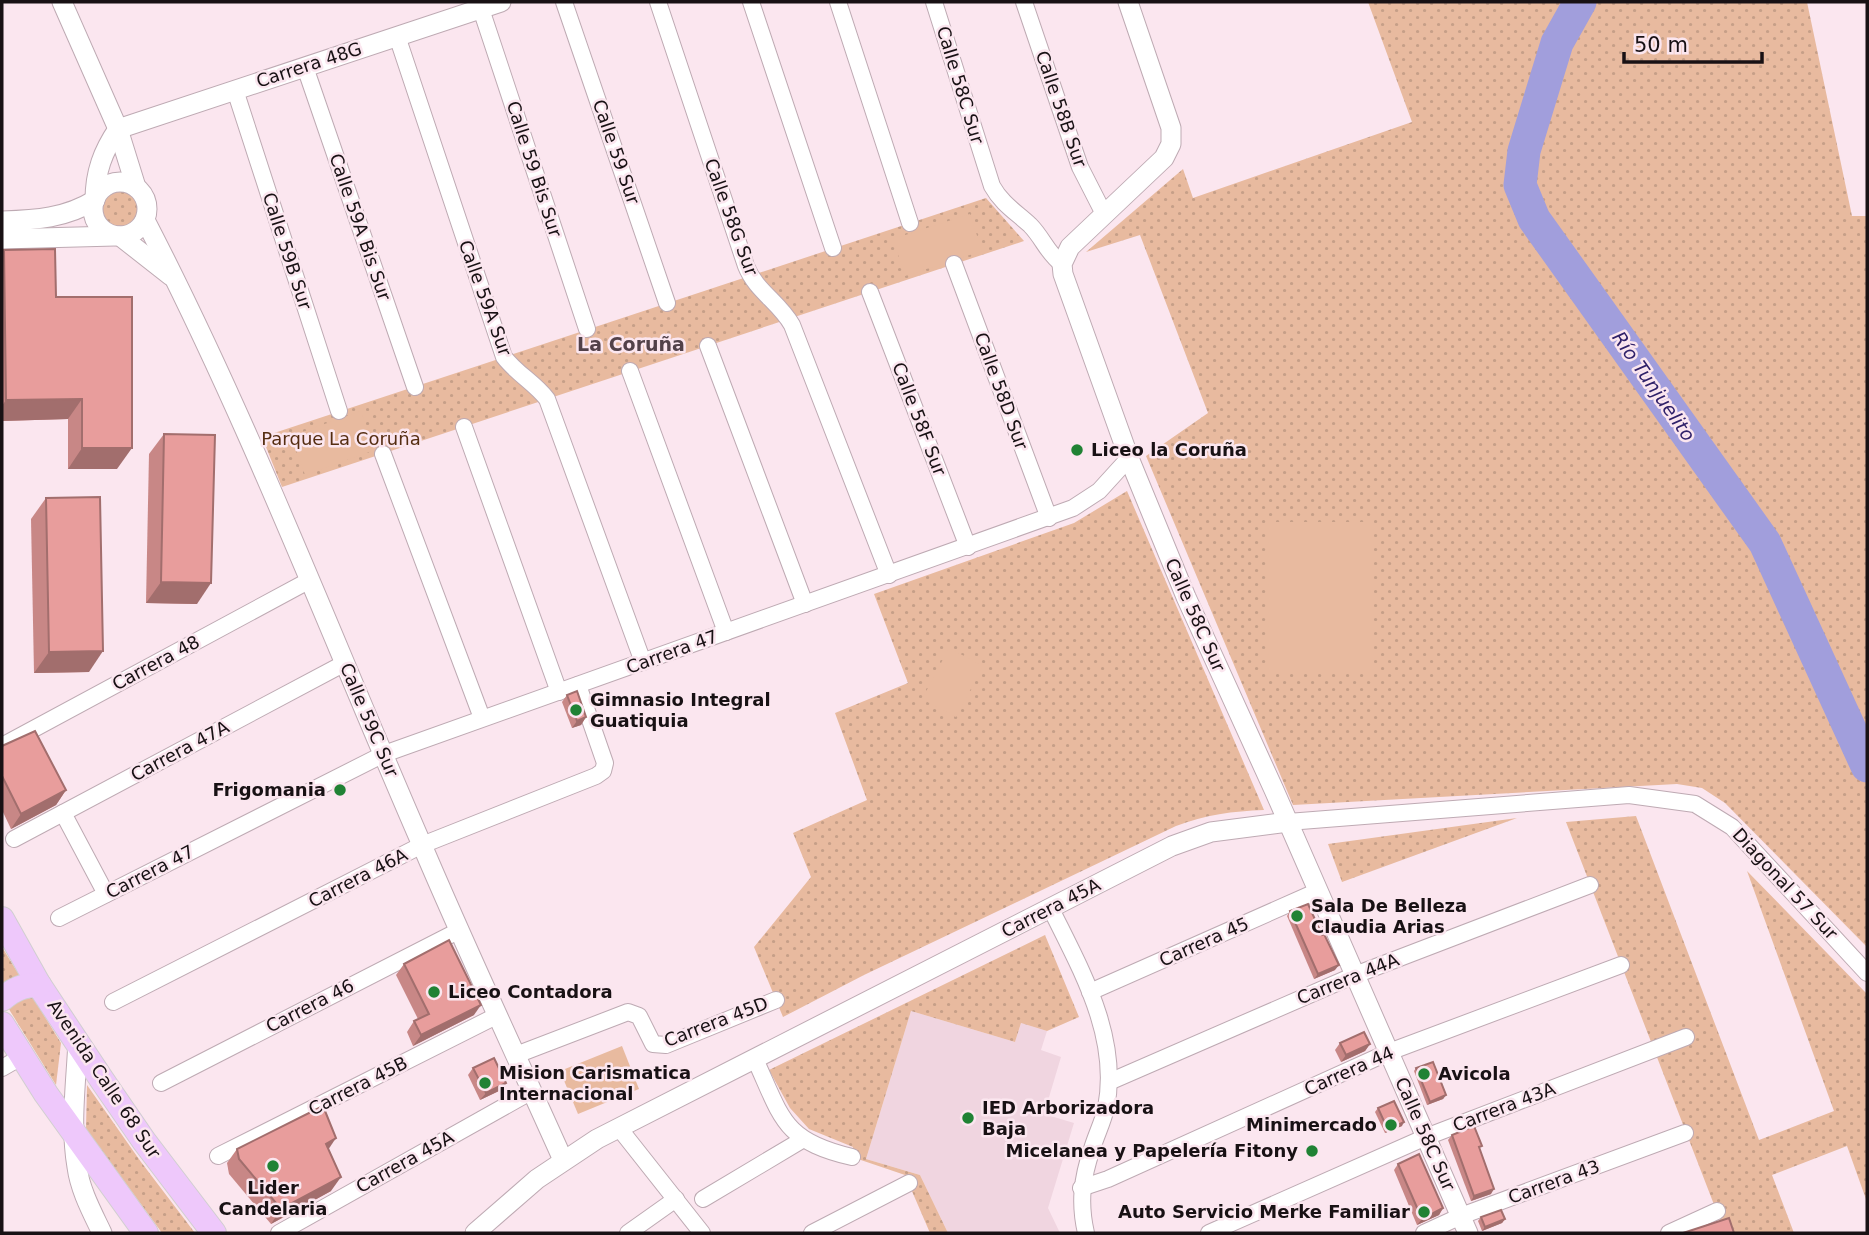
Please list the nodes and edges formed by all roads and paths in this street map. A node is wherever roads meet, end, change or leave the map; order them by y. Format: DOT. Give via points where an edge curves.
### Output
graph roads {
  1 [pos="62,2"];
  2 [pos="501,2"];
  3 [pos="565,2"];
  4 [pos="658,2"];
  5 [pos="751,2"];
  6 [pos="838,2"];
  7 [pos="934,2"];
  8 [pos="1024,2"];
  9 [pos="1128,2"];
  10 [pos="481,9"];
  11 [pos="397,36"];
  12 [pos="305,67"];
  13 [pos="235,90"];
  14 [pos="118,129"];
  15 [pos="136,187"];
  16 [pos="95,200"];
  17 [pos="1104,214"];
  18 [pos="145,220"];
  19 [pos="2,221"];
  20 [pos="910,223"];
  21 [pos="120,236"];
  22 [pos="2,239"];
  23 [pos="833,248"];
  24 [pos="954,264"];
  25 [pos="1062,264"];
  26 [pos="176,280"];
  27 [pos="870,292"];
  28 [pos="667,303"];
  29 [pos="587,330"];
  30 [pos="708,346"];
  31 [pos="630,371"];
  32 [pos="415,387"];
  33 [pos="339,411"];
  34 [pos="464,427"];
  35 [pos="383,454"];
  36 [pos="1129,458"];
  37 [pos="1049,518"];
  38 [pos="968,547"];
  39 [pos="889,575"];
  40 [pos="310,580"];
  41 [pos="805,604"];
  42 [pos="726,632"];
  43 [pos="643,662"];
  44 [pos="345,663"];
  45 [pos="578,685"];
  46 [pos="559,692"];
  47 [pos="482,719"];
  48 [pos="2,746"];
  49 [pos="384,754"];
  50 [pos="1695,804"];
  51 [pos="66,807"];
  52 [pos="1288,822"];
  53 [pos="14,839"];
  54 [pos="422,845"];
  55 [pos="1590,885"];
  56 [pos="1318,891"];
  57 [pos="106,894"];
  58 [pos="1051,909"];
  59 [pos="59,918"];
  60 [pos="2,919"];
  61 [pos="460,930"];
  62 [pos="1621,965"];
  63 [pos="1867,973"];
  64 [pos="1355,975"];
  65 [pos="40,985"];
  66 [pos="1090,992"];
  67 [pos="2,999"];
  68 [pos="776,1000"];
  69 [pos="113,1002"];
  70 [pos="498,1015"];
  71 [pos="2,1024"];
  72 [pos="1686,1037"];
  73 [pos="78,1041"];
  74 [pos="1389,1052"];
  75 [pos="516,1055"];
  76 [pos="755,1059"];
  77 [pos="12,1063"];
  78 [pos="1109,1082"];
  79 [pos="161,1083"];
  80 [pos="532,1091"];
  81 [pos="619,1128"];
  82 [pos="1685,1133"];
  83 [pos="74,1134"];
  84 [pos="1426,1136"];
  85 [pos="802,1140"];
  86 [pos="218,1156"];
  87 [pos="852,1157"];
  88 [pos="563,1160"];
  89 [pos="909,1183"];
  90 [pos="1081,1188"];
  91 [pos="676,1199"];
  92 [pos="703,1199"];
  93 [pos="1717,1211"];
  94 [pos="1464,1225"];
  95 [pos="102,1233"];
  96 [pos="146,1233"];
  97 [pos="214,1233"];
  98 [pos="279,1233"];
  99 [pos="475,1233"];
  100 [pos="628,1233"];
  101 [pos="702,1233"];
  102 [pos="812,1233"];
  103 [pos="1086,1233"];
  104 [pos="1209,1233"];
  105 [pos="1424,1233"];
  106 [pos="1669,1233"];
  1 -- 14 [label="street"];
  2 -- 10 [label="street, Carrera 48G"];
  3 -- 28 [label="street, Calle 59 Sur"];
  4 -- 39 [label="street, Calle 58G Sur" via="746,266 756,285 792,325"];
  5 -- 23 [label="street"];
  6 -- 20 [label="street"];
  7 -- 25 [label="street, Calle 58C Sur" via="992,186"];
  8 -- 17 [label="street, Calle 58B Sur" via="1080,167"];
  9 -- 17 [label="street" via="1172,136 1164,158"];
  10 -- 11 [label="street, Carrera 48G"];
  10 -- 29 [label="street, Calle 59 Bis Sur"];
  11 -- 12 [label="street, Carrera 48G"];
  11 -- 43 [label="street, Calle 59A Sur" via="504,357 547,399"];
  12 -- 13 [label="street, Carrera 48G"];
  12 -- 32 [label="street, Calle 59A Bis Sur"];
  13 -- 14 [label="street, Carrera 48G"];
  13 -- 33 [label="street, Calle 59B Sur"];
  14 -- 15 [label="street"];
  14 -- 16 [label="street" via="100,162"];
  15 -- 16 [label="street" via="115,183 101,190"];
  15 -- 18 [label="street" via="146,201"];
  16 -- 19 [label="street" via="58,217"];
  16 -- 21 [label="street" via="97,223"];
  17 -- 25 [label="street" via="1069,247"];
  18 -- 21 [label="street" via="134,233"];
  18 -- 26 [label="street, Calle 59C Sur"];
  21 -- 22 [label="street"];
  21 -- 26 [label="street, Calle 59C Sur"];
  24 -- 37 [label="street, Calle 58D Sur"];
  25 -- 36 [label="street, Calle 58C Sur"];
  26 -- 40 [label="street, Calle 59C Sur"];
  27 -- 38 [label="street, Calle 58F Sur"];
  30 -- 41 [label="street"];
  31 -- 42 [label="street"];
  34 -- 46 [label="street"];
  35 -- 47 [label="street"];
  36 -- 37 [label="street, Carrera 47" via="1086,501"];
  36 -- 52 [label="street, Calle 58C Sur"];
  37 -- 38 [label="street, Carrera 47"];
  38 -- 39 [label="street, Carrera 47"];
  39 -- 41 [label="street, Carrera 47"];
  40 -- 44 [label="street, Calle 59C Sur"];
  40 -- 48 [label="street, Carrera 48" via="32,736"];
  41 -- 42 [label="street, Carrera 47"];
  42 -- 43 [label="street, Carrera 47"];
  43 -- 45 [label="street, Carrera 47"];
  44 -- 49 [label="street, Calle 59C Sur"];
  44 -- 51 [label="street, Carrera 47A"];
  45 -- 46 [label="street, Carrera 47"];
  45 -- 54 [label="street, Carrera 46A" via="605,763 603,771"];
  46 -- 47 [label="street, Carrera 47"];
  47 -- 49 [label="street, Carrera 47"];
  49 -- 54 [label="street, Calle 59C Sur"];
  49 -- 57 [label="street, Carrera 47"];
  50 -- 52 [label="street, Carrera 45A" via="1608,796"];
  50 -- 63 [label="street, Diagonal 57 Sur" via="1732,827"];
  51 -- 53 [label="street, Carrera 47A"];
  51 -- 57 [label="street"];
  52 -- 56 [label="street, Calle 58C Sur"];
  52 -- 58 [label="street, Carrera 45A" via="1210,832 1172,846"];
  54 -- 61 [label="street, Calle 59C Sur"];
  54 -- 69 [label="street, Carrera 46A"];
  55 -- 64 [label="street, Carrera 44A"];
  56 -- 64 [label="street, Calle 58C Sur"];
  56 -- 66 [label="street, Carrera 45"];
  57 -- 59 [label="street, Carrera 47"];
  58 -- 66 [label="street"];
  58 -- 76 [label="street, Carrera 45A"];
  60 -- 65 [label="main road, Avenida Calle 68 Sur"];
  61 -- 70 [label="street, Calle 59C Sur"];
  61 -- 79 [label="street, Carrera 46"];
  62 -- 74 [label="street, Carrera 44"];
  64 -- 74 [label="street, Calle 58C Sur"];
  64 -- 78 [label="street, Carrera 44A"];
  65 -- 67 [label="main road" via="25,985"];
  65 -- 73 [label="main road, Avenida Calle 68 Sur"];
  66 -- 78 [label="street" via="1105,1042"];
  68 -- 75 [label="street, Carrera 45D" via="666,1045 653,1044 639,1016 628,1012"];
  70 -- 75 [label="street, Calle 59C Sur"];
  70 -- 86 [label="street, Carrera 45B"];
  71 -- 77 [label="main road"];
  72 -- 84 [label="street, Carrera 43A"];
  73 -- 83 [label="street"];
  73 -- 97 [label="main road, Avenida Calle 68 Sur" via="144,1141"];
  74 -- 84 [label="street, Calle 58C Sur"];
  74 -- 90 [label="street, Carrera 44"];
  75 -- 80 [label="street, Calle 59C Sur"];
  76 -- 81 [label="street, Carrera 45A"];
  76 -- 85 [label="street" via="782,1119"];
  77 -- 83 [label="main road"];
  78 -- 90 [label="street" via="1105,1111"];
  80 -- 88 [label="street, Calle 59C Sur"];
  80 -- 98 [label="street, Carrera 45A"];
  81 -- 88 [label="street, Carrera 45A"];
  81 -- 91 [label="street"];
  82 -- 94 [label="street, Carrera 43"];
  83 -- 95 [label="street" via="82,1188"];
  83 -- 96 [label="main road"];
  84 -- 94 [label="street, Calle 58C Sur"];
  84 -- 104 [label="street, Carrera 43A"];
  85 -- 87 [label="street"];
  85 -- 92 [label="street"];
  88 -- 99 [label="street, Carrera 45A"];
  89 -- 102 [label="street"];
  90 -- 103 [label="street"];
  91 -- 100 [label="street"];
  91 -- 101 [label="street"];
  93 -- 106 [label="street"];
  94 -- 105 [label="street, Carrera 43"];
}
